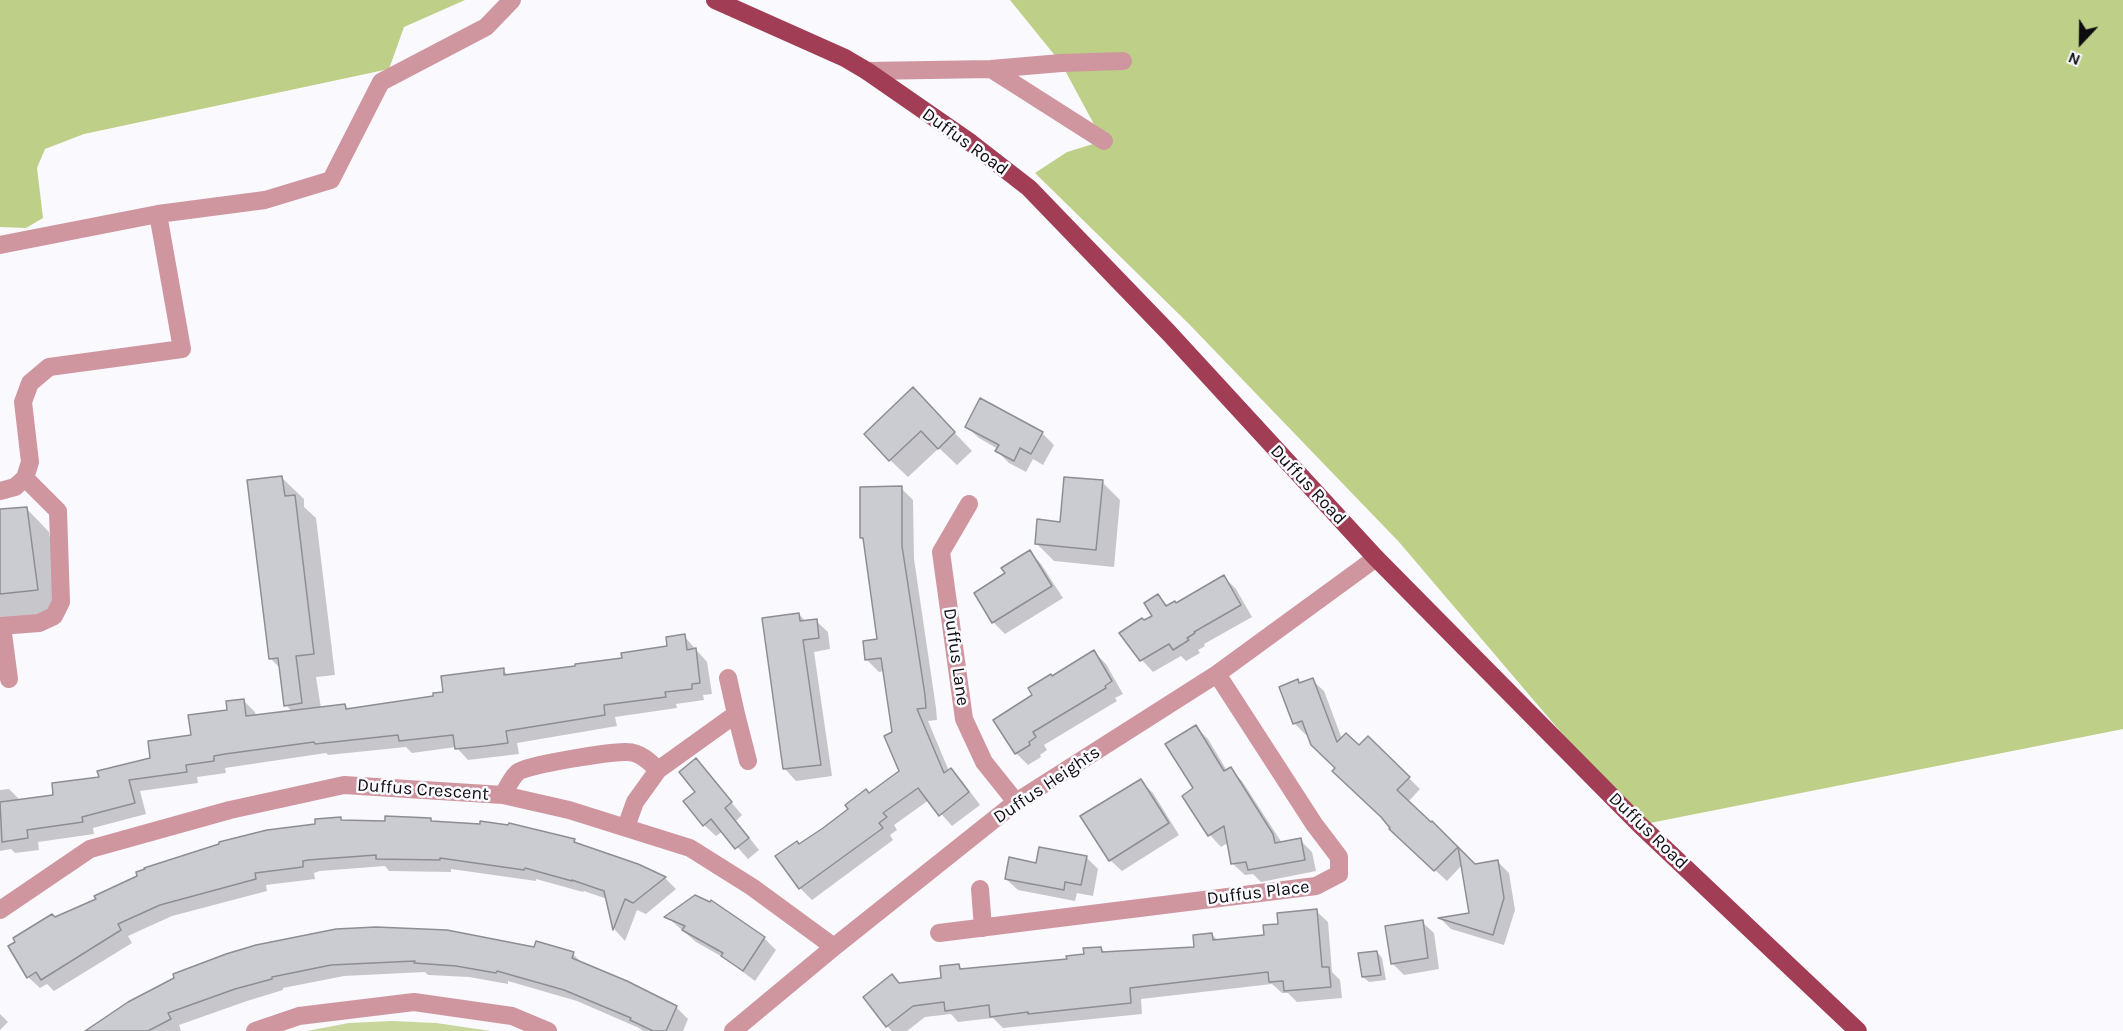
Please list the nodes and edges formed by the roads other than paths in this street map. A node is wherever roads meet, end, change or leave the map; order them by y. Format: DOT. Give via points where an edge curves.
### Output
graph roads {
  1 [pos="512,0"];
  2 [pos="715,0"];
  3 [pos="1123,61"];
  4 [pos="991,69"];
  5 [pos="867,71"];
  6 [pos="1104,141"];
  7 [pos="158,214"];
  8 [pos="0,245"];
  9 [pos="26,478"];
  10 [pos="0,491"];
  11 [pos="969,504"];
  12 [pos="1376,558"];
  13 [pos="1,626"];
  14 [pos="1217,674"];
  15 [pos="728,678"];
  16 [pos="9,679"];
  17 [pos="736,714"];
  18 [pos="748,761"];
  19 [pos="658,770"];
  20 [pos="503,795"];
  21 [pos="1016,802"];
  22 [pos="626,827"];
  23 [pos="980,889"];
  24 [pos="0,910"];
  25 [pos="983,928"];
  26 [pos="939,933"];
  27 [pos="834,947"];
  28 [pos="740,1029"];
  29 [pos="255,1031"];
  30 [pos="548,1031"];
  31 [pos="1858,1031"];
  1 -- 7 [label="street" via="486,27 381,82 331,180 265,200"];
  2 -- 5 [label="main road, Duffus Road"];
  3 -- 4 [label="street"];
  4 -- 5 [label="street"];
  4 -- 6 [label="street"];
  5 -- 12 [label="main road, Duffus Road" via="1029,188"];
  7 -- 8 [label="street"];
  7 -- 9 [label="street" via="182,349 49,367 30,383 23,402 30,462"];
  9 -- 10 [label="street" via="15,487"];
  9 -- 13 [label="street" via="58,511 61,602 54,616 39,623"];
  11 -- 21 [label="street, Duffus Lane" via="941,552 964,719 984,762"];
  12 -- 14 [label="street, Duffus Heights"];
  12 -- 31 [label="main road, Duffus Road" via="1640,825"];
  13 -- 16 [label="street"];
  14 -- 21 [label="street, Duffus Heights"];
  14 -- 25 [label="street, Duffus Place" via="1339,857 1339,874 1316,886"];
  15 -- 17 [label="street"];
  17 -- 18 [label="street"];
  17 -- 19 [label="street"];
  19 -- 20 [label="street" via="646,758 628,752 555,761 518,771"];
  19 -- 22 [label="street" via="634,802"];
  20 -- 22 [label="street, Duffus Crescent"];
  20 -- 24 [label="street, Duffus Crescent" via="344,785 230,810 90,849"];
  21 -- 27 [label="street, Duffus Heights"];
  22 -- 27 [label="street, Duffus Crescent" via="690,848"];
  23 -- 25 [label="street"];
  25 -- 26 [label="street, Duffus Place"];
  27 -- 28 [label="street, Duffus Heights"];
  29 -- 30 [label="street" via="299,1016 414,1002 512,1016"];
}
